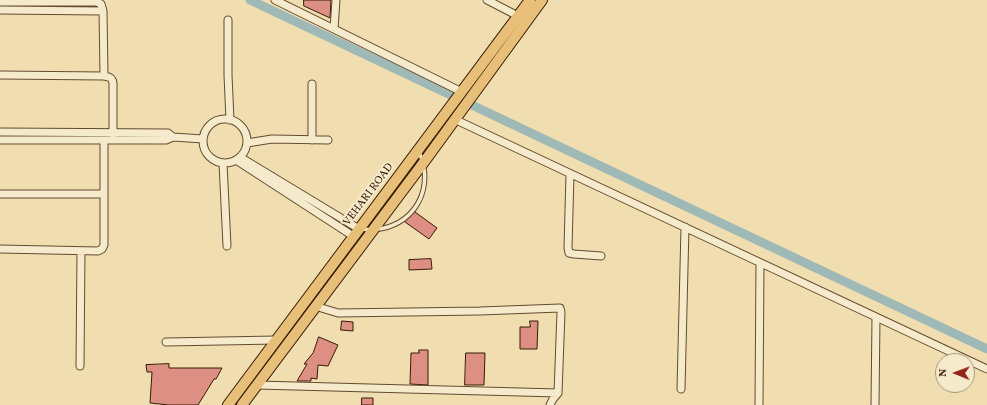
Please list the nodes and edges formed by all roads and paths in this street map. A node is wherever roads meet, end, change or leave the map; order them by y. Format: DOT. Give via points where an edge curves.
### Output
graph roads {
  1 [pos="275,0"];
  2 [pos="336,0"];
  3 [pos="487,0"];
  4 [pos="530,0"];
  5 [pos="542,0"];
  6 [pos="0,2"];
  7 [pos="0,10"];
  8 [pos="102,11"];
  9 [pos="518,16"];
  10 [pos="228,20"];
  11 [pos="334,29"];
  12 [pos="0,75"];
  13 [pos="104,76"];
  14 [pos="312,84"];
  15 [pos="462,92"];
  16 [pos="454,118"];
  17 [pos="230,120"];
  18 [pos="0,132"];
  19 [pos="113,136"];
  20 [pos="203,139"];
  21 [pos="0,140"];
  22 [pos="104,140"];
  23 [pos="312,140"];
  24 [pos="328,140"];
  25 [pos="247,142"];
  26 [pos="418,149"];
  27 [pos="238,158"];
  28 [pos="424,162"];
  29 [pos="223,163"];
  30 [pos="570,174"];
  31 [pos="0,194"];
  32 [pos="103,194"];
  33 [pos="684,227"];
  34 [pos="372,230"];
  35 [pos="356,232"];
  36 [pos="227,246"];
  37 [pos="0,249"];
  38 [pos="81,251"];
  39 [pos="601,256"];
  40 [pos="760,263"];
  41 [pos="315,306"];
  42 [pos="876,317"];
  43 [pos="276,340"];
  44 [pos="166,342"];
  45 [pos="80,366"];
  46 [pos="987,369"];
  47 [pos="257,385"];
  48 [pos="681,389"];
  49 [pos="558,393"];
  50 [pos="228,405"];
  51 [pos="242,405"];
  52 [pos="550,405"];
  53 [pos="759,405"];
  54 [pos="875,405"];
  1 -- 11 [label="street"];
  2 -- 11 [label="street"];
  3 -- 9 [label="street"];
  4 -- 9 [label="main road, VEHARI ROAD"];
  5 -- 16 [label="main road"];
  6 -- 8 [label="street" via="98,2"];
  7 -- 8 [label="street"];
  8 -- 13 [label="street"];
  9 -- 15 [label="main road, VEHARI ROAD"];
  10 -- 17 [label="street"];
  11 -- 15 [label="street"];
  12 -- 13 [label="street"];
  13 -- 19 [label="street" via="112,79 113,83"];
  14 -- 23 [label="street"];
  15 -- 26 [label="main road, VEHARI ROAD"];
  16 -- 28 [label="main road"];
  16 -- 30 [label="street"];
  17 -- 20 [label="street" via="215,121 205,132"];
  17 -- 25 [label="street" via="243,128"];
  18 -- 19 [label="street"];
  19 -- 20 [label="street" via="166,140 172,137"];
  19 -- 22 [label="street"];
  20 -- 29 [label="street" via="203,146 210,158"];
  21 -- 22 [label="street"];
  22 -- 32 [label="street"];
  23 -- 24 [label="street"];
  23 -- 25 [label="street" via="272,139"];
  25 -- 27 [label="street"];
  26 -- 28 [label="lane"];
  26 -- 35 [label="main road, VEHARI ROAD"];
  27 -- 29 [label="street" via="230,163"];
  27 -- 35 [label="street"];
  28 -- 34 [label="main road"];
  28 -- 34 [label="lane" via="426,182 420,201 409,216 392,227"];
  29 -- 36 [label="street"];
  30 -- 33 [label="street"];
  30 -- 39 [label="street" via="569,253"];
  31 -- 32 [label="street"];
  32 -- 38 [label="street" via="104,245 98,251"];
  33 -- 40 [label="street"];
  33 -- 48 [label="street"];
  34 -- 35 [label="lane"];
  34 -- 41 [label="main road"];
  35 -- 43 [label="main road, VEHARI ROAD"];
  37 -- 38 [label="street"];
  38 -- 45 [label="street"];
  40 -- 42 [label="street"];
  40 -- 53 [label="street"];
  41 -- 47 [label="main road"];
  41 -- 49 [label="street" via="338,313 560,308"];
  42 -- 46 [label="street"];
  42 -- 54 [label="street"];
  43 -- 44 [label="street"];
  43 -- 50 [label="main road, VEHARI ROAD"];
  47 -- 49 [label="street"];
  47 -- 51 [label="main road"];
  49 -- 52 [label="street"];
}
